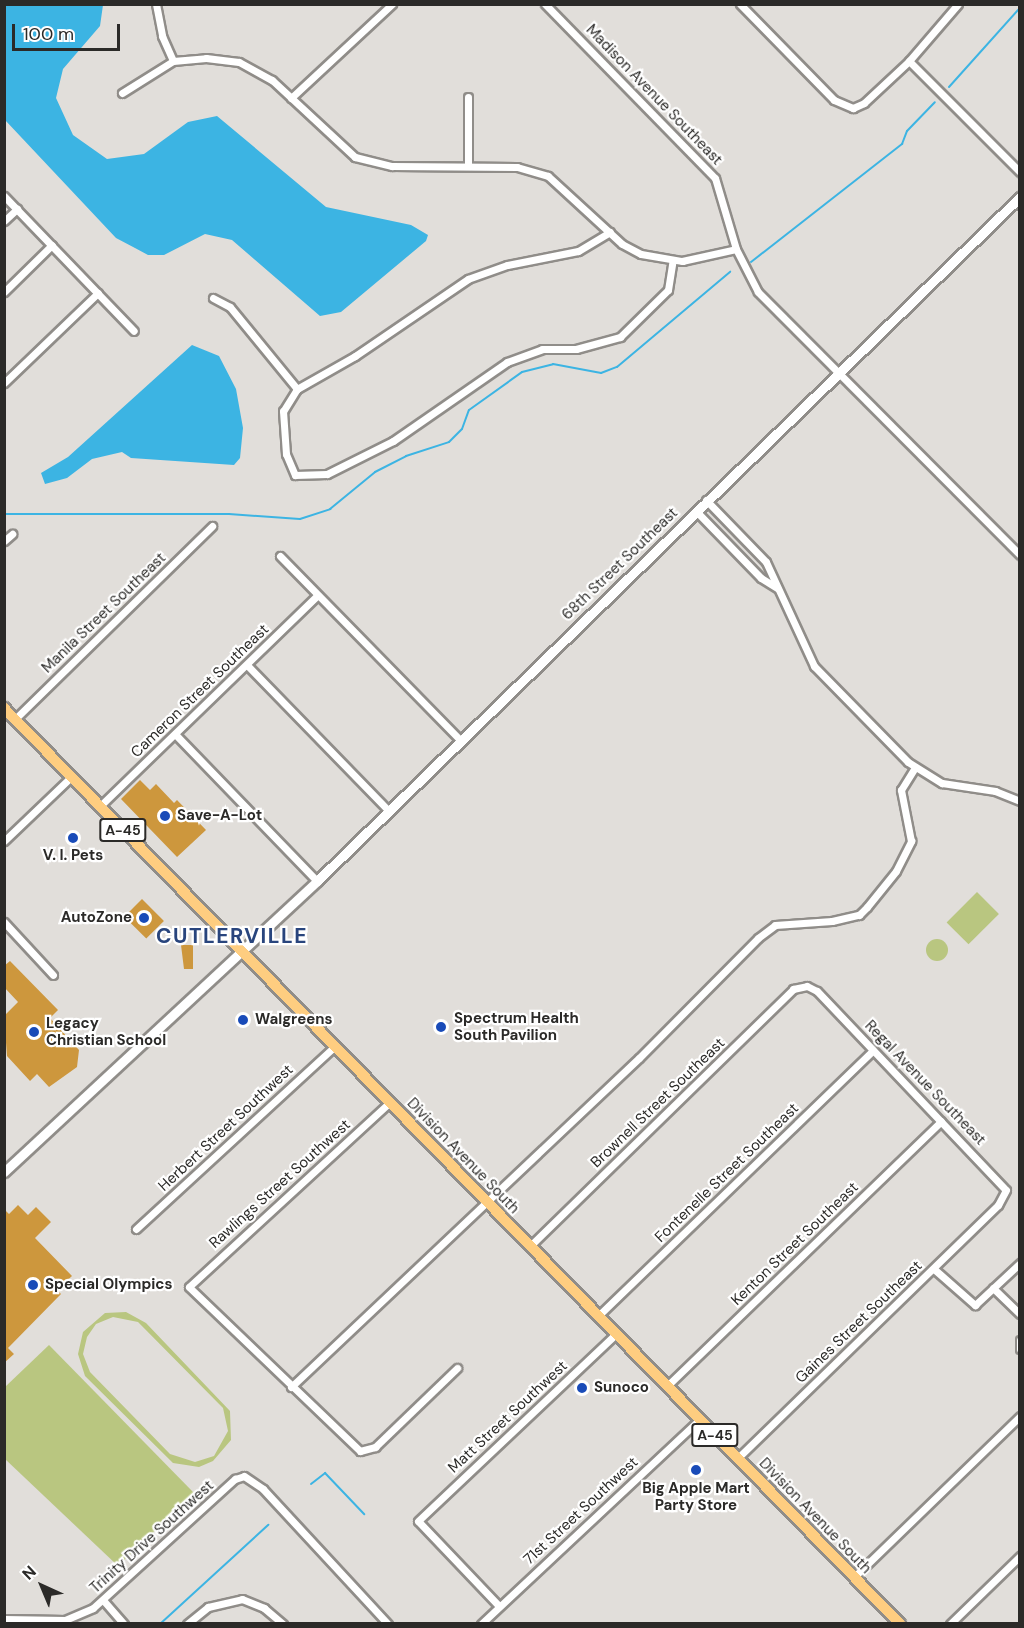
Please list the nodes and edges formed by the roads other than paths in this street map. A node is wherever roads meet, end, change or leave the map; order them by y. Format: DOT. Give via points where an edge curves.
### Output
graph roads {
  1 [pos="156,4"];
  2 [pos="392,4"];
  3 [pos="546,4"];
  4 [pos="560,4"];
  5 [pos="740,4"];
  6 [pos="958,4"];
  7 [pos="554,10"];
  8 [pos="173,61"];
  9 [pos="909,61"];
  10 [pos="122,93"];
  11 [pos="468,97"];
  12 [pos="291,98"];
  13 [pos="468,164"];
  14 [pos="1020,172"];
  15 [pos="4,196"];
  16 [pos="1020,197"];
  17 [pos="17,209"];
  18 [pos="4,221"];
  19 [pos="610,232"];
  20 [pos="52,246"];
  21 [pos="736,249"];
  22 [pos="673,260"];
  23 [pos="4,292"];
  24 [pos="98,293"];
  25 [pos="213,298"];
  26 [pos="134,331"];
  27 [pos="840,370"];
  28 [pos="4,382"];
  29 [pos="297,389"];
  30 [pos="706,500"];
  31 [pos="696,511"];
  32 [pos="212,526"];
  33 [pos="12,534"];
  34 [pos="4,541"];
  35 [pos="1020,555"];
  36 [pos="280,556"];
  37 [pos="777,588"];
  38 [pos="318,595"];
  39 [pos="247,664"];
  40 [pos="4,708"];
  41 [pos="15,719"];
  42 [pos="175,734"];
  43 [pos="460,740"];
  44 [pos="915,768"];
  45 [pos="71,777"];
  46 [pos="1020,801"];
  47 [pos="100,806"];
  48 [pos="388,810"];
  49 [pos="4,841"];
  50 [pos="318,880"];
  51 [pos="4,922"];
  52 [pos="242,953"];
  53 [pos="53,975"];
  54 [pos="807,986"];
  55 [pos="335,1046"];
  56 [pos="873,1050"];
  57 [pos="390,1102"];
  58 [pos="941,1121"];
  59 [pos="5,1170"];
  60 [pos="486,1202"];
  61 [pos="998,1206"];
  62 [pos="136,1229"];
  63 [pos="530,1246"];
  64 [pos="1020,1263"];
  65 [pos="934,1269"];
  66 [pos="993,1288"];
  67 [pos="1020,1314"];
  68 [pos="599,1316"];
  69 [pos="616,1334"];
  70 [pos="1020,1340"];
  71 [pos="1020,1349"];
  72 [pos="457,1368"];
  73 [pos="668,1386"];
  74 [pos="291,1387"];
  75 [pos="1020,1416"];
  76 [pos="700,1419"];
  77 [pos="738,1458"];
  78 [pos="1020,1556"];
  79 [pos="854,1577"];
  80 [pos="103,1600"];
  81 [pos="499,1606"];
  82 [pos="4,1620"];
  83 [pos="124,1623"];
  84 [pos="187,1623"];
  85 [pos="283,1623"];
  86 [pos="388,1623"];
  87 [pos="481,1623"];
  88 [pos="900,1623"];
  89 [pos="950,1623"];
  1 -- 8 [label="street" via="162,36"];
  2 -- 12 [label="street"];
  3 -- 7 [label="street, Madison Avenue Southeast"];
  4 -- 7 [label="street"];
  5 -- 9 [label="street" via="834,100 847,107 864,103"];
  6 -- 9 [label="street"];
  7 -- 21 [label="street, Madison Avenue Southeast" via="715,178"];
  8 -- 10 [label="street"];
  8 -- 12 [label="street" via="206,58 239,62 272,80"];
  9 -- 14 [label="street"];
  11 -- 13 [label="street"];
  12 -- 13 [label="street" via="355,157 392,166"];
  13 -- 19 [label="street" via="516,167 548,176"];
  15 -- 17 [label="street"];
  16 -- 27 [label="main road, 68th Street Southeast"];
  17 -- 18 [label="street"];
  17 -- 20 [label="street"];
  19 -- 22 [label="street" via="640,254"];
  19 -- 29 [label="street" via="578,251 507,265 468,279 355,356"];
  20 -- 23 [label="street"];
  20 -- 24 [label="street"];
  21 -- 22 [label="street" via="703,259"];
  21 -- 27 [label="street, Madison Avenue Southeast" via="758,292"];
  22 -- 29 [label="street" via="668,290 620,337 576,349 542,349 507,362 414,429 327,474 295,475 286,454 286,402"];
  24 -- 26 [label="street"];
  24 -- 28 [label="street"];
  25 -- 29 [label="street" via="231,307"];
  27 -- 30 [label="main road, 68th Street Southeast"];
  27 -- 35 [label="street"];
  30 -- 31 [label="main road, 68th Street Southeast"];
  30 -- 37 [label="street" via="766,562"];
  31 -- 37 [label="street" via="761,578"];
  31 -- 43 [label="main road, 68th Street Southeast"];
  32 -- 41 [label="street, Manila Street Southeast"];
  33 -- 34 [label="street"];
  36 -- 38 [label="street"];
  37 -- 44 [label="street" via="814,666"];
  38 -- 39 [label="street, Cameron Street Southeast"];
  38 -- 43 [label="street"];
  39 -- 42 [label="street, Cameron Street Southeast"];
  39 -- 48 [label="street"];
  40 -- 41 [label="main road, Division Avenue South / A-45"];
  41 -- 45 [label="main road, Division Avenue South / A-45"];
  42 -- 47 [label="street, Cameron Street Southeast"];
  42 -- 50 [label="street"];
  43 -- 48 [label="main road, 68th Street Southeast"];
  44 -- 46 [label="street" via="942,783 995,791"];
  44 -- 60 [label="street" via="901,790 911,841 896,871 867,908 859,915 832,921 775,925 758,938"];
  45 -- 47 [label="main road, Division Avenue South / A-45"];
  45 -- 49 [label="street"];
  47 -- 52 [label="main road, Division Avenue South / A-45"];
  48 -- 50 [label="main road, 68th Street Southeast"];
  50 -- 52 [label="main road, 68th Street Southeast"];
  51 -- 53 [label="street"];
  52 -- 55 [label="main road, Division Avenue South / A-45"];
  52 -- 59 [label="main road, 68th Street Southeast"];
  54 -- 56 [label="street, Regal Avenue Southeast"];
  54 -- 63 [label="street, Brownell Street Southeast" via="793,989"];
  55 -- 57 [label="main road, Division Avenue South / A-45"];
  55 -- 62 [label="street, Herbert Street Southwest"];
  56 -- 58 [label="street, Regal Avenue Southeast"];
  56 -- 68 [label="street, Fontenelle Street Southeast"];
  57 -- 60 [label="main road, Division Avenue South / A-45"];
  57 -- 74 [label="street, Rawlings Street Southwest" via="189,1287"];
  58 -- 61 [label="street, Regal Avenue Southeast" via="1004,1184 1006,1190"];
  58 -- 73 [label="street, Kenton Street Southeast"];
  60 -- 63 [label="main road, Division Avenue South / A-45"];
  60 -- 74 [label="street"];
  61 -- 65 [label="street, Gaines Street Southeast"];
  63 -- 68 [label="main road, Division Avenue South / A-45"];
  64 -- 66 [label="street"];
  65 -- 66 [label="street" via="975,1305"];
  65 -- 77 [label="street, Gaines Street Southeast"];
  66 -- 67 [label="street"];
  68 -- 69 [label="main road, Division Avenue South / A-45"];
  69 -- 73 [label="main road, Division Avenue South / A-45"];
  69 -- 81 [label="street, Matt Street Southwest" via="418,1521"];
  70 -- 71 [label="street"];
  72 -- 74 [label="street" via="367,1451 353,1449"];
  73 -- 76 [label="main road, Division Avenue South / A-45"];
  75 -- 79 [label="street"];
  76 -- 77 [label="main road, Division Avenue South / A-45"];
  76 -- 81 [label="street, 71st Street Southwest"];
  77 -- 79 [label="main road, Division Avenue South / A-45"];
  78 -- 89 [label="street"];
  79 -- 88 [label="main road, Division Avenue South / A-45"];
  80 -- 82 [label="street, Trinity Drive Southwest" via="65,1620"];
  80 -- 83 [label="street"];
  80 -- 86 [label="street, Trinity Drive Southwest" via="235,1479 244,1476 263,1489"];
  81 -- 87 [label="street, 71st Street Southwest"];
  84 -- 85 [label="street" via="208,1607 242,1599 264,1608"];
}
